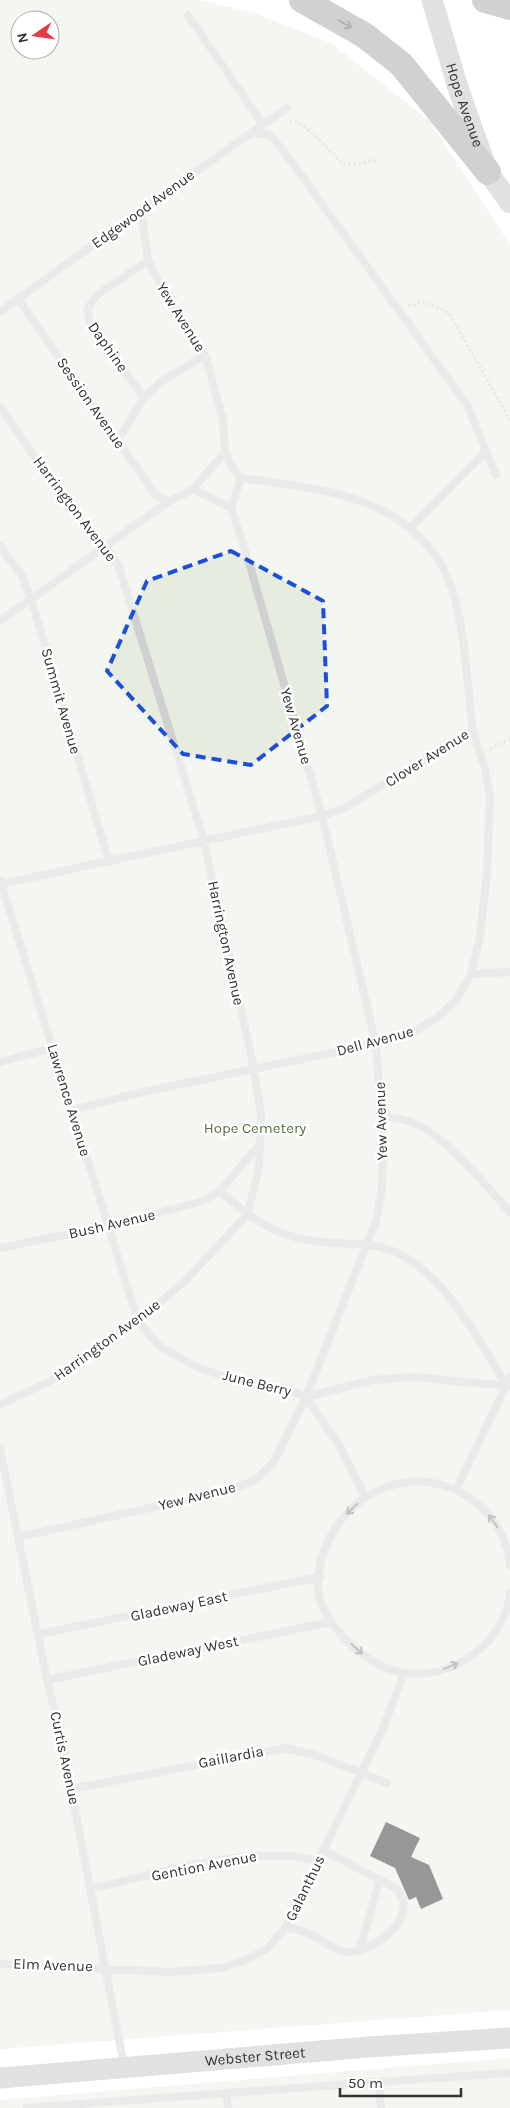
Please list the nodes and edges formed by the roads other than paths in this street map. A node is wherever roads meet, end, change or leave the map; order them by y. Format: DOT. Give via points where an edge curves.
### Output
graph roads {
  1 [pos="302,0"];
  2 [pos="432,0"];
  3 [pos="485,0"];
  4 [pos="510,7"];
  5 [pos="188,15"];
  6 [pos="287,108"];
  7 [pos="263,125"];
  8 [pos="253,132"];
  9 [pos="488,172"];
  10 [pos="510,203"];
  11 [pos="141,210"];
  12 [pos="148,260"];
  13 [pos="18,299"];
  14 [pos="0,312"];
  15 [pos="205,355"];
  16 [pos="144,398"];
  17 [pos="0,407"];
  18 [pos="117,441"];
  19 [pos="486,451"];
  20 [pos="225,452"];
  21 [pos="496,476"];
  22 [pos="241,478"];
  23 [pos="193,490"];
  24 [pos="168,502"];
  25 [pos="231,508"];
  26 [pos="410,528"];
  27 [pos="0,546"];
  28 [pos="104,546"];
  29 [pos="31,599"];
  30 [pos="0,621"];
  31 [pos="473,731"];
  32 [pos="322,816"];
  33 [pos="204,841"];
  34 [pos="109,862"];
  35 [pos="0,882"];
  36 [pos="510,972"];
  37 [pos="471,974"];
  38 [pos="376,1044"];
  39 [pos="54,1048"];
  40 [pos="0,1062"];
  41 [pos="254,1068"];
  42 [pos="72,1110"];
  43 [pos="382,1115"];
  44 [pos="260,1144"];
  45 [pos="220,1191"];
  46 [pos="510,1212"];
  47 [pos="247,1215"];
  48 [pos="108,1226"];
  49 [pos="369,1243"];
  50 [pos="0,1248"];
  51 [pos="138,1322"];
  52 [pos="510,1377"];
  53 [pos="508,1386"];
  54 [pos="306,1396"];
  55 [pos="0,1405"];
  56 [pos="0,1448"];
  57 [pos="4,1481"];
  58 [pos="457,1488"];
  59 [pos="365,1496"];
  60 [pos="19,1537"];
  61 [pos="510,1558"];
  62 [pos="510,1566"];
  63 [pos="320,1577"];
  64 [pos="510,1593"];
  65 [pos="330,1622"];
  66 [pos="39,1634"];
  67 [pos="404,1672"];
  68 [pos="47,1680"];
  69 [pos="362,1773"];
  70 [pos="387,1783"];
  71 [pos="71,1789"];
  72 [pos="323,1850"];
  73 [pos="318,1861"];
  74 [pos="380,1879"];
  75 [pos="90,1889"];
  76 [pos="286,1926"];
  77 [pos="360,1949"];
  78 [pos="0,1964"];
  79 [pos="106,1967"];
  80 [pos="510,2038"];
  81 [pos="125,2068"];
  82 [pos="510,2073"];
  83 [pos="0,2078"];
  84 [pos="379,2082"];
  85 [pos="226,2093"];
  86 [pos="74,2106"];
  87 [pos="27,2108"];
  88 [pos="228,2108"];
  89 [pos="381,2108"];
  1 -- 9 [label="highway, one-way" via="364,35 401,64"];
  2 -- 9 [label="main road, Hope Avenue" via="450,64"];
  3 -- 4 [label="highway"];
  5 -- 7 [label="lane"];
  6 -- 7 [label="lane, Edgewood Avenue"];
  7 -- 8 [label="lane, Edgewood Avenue"];
  8 -- 11 [label="lane, Edgewood Avenue"];
  8 -- 19 [label="lane" via="271,136 397,308 467,405"];
  9 -- 10 [label="main road, Hope Avenue"];
  11 -- 12 [label="lane, Yew Avenue"];
  11 -- 13 [label="lane, Edgewood Avenue"];
  12 -- 15 [label="lane, Yew Avenue" via="186,331"];
  12 -- 16 [label="lane, Daphine" via="97,295 87,309 91,327"];
  13 -- 14 [label="lane, Edgewood Avenue"];
  13 -- 18 [label="lane, Session Avenue"];
  15 -- 16 [label="lane" via="162,381"];
  15 -- 20 [label="lane, Yew Avenue" via="223,420"];
  16 -- 18 [label="lane"];
  17 -- 28 [label="lane, Harrington Avenue" via="78,518"];
  18 -- 24 [label="lane, Session Avenue" via="155,494"];
  19 -- 21 [label="lane"];
  19 -- 26 [label="lane"];
  20 -- 22 [label="lane, Yew Avenue"];
  20 -- 23 [label="lane"];
  22 -- 25 [label="lane"];
  22 -- 26 [label="lane, Clover Avenue" via="314,487 360,500 401,520"];
  23 -- 24 [label="lane"];
  23 -- 25 [label="lane"];
  24 -- 28 [label="lane"];
  25 -- 32 [label="lane, Yew Avenue"];
  26 -- 31 [label="lane, Clover Avenue" via="422,538 442,566 453,593"];
  27 -- 29 [label="lane, Summit Avenue" via="21,574"];
  28 -- 29 [label="lane"];
  28 -- 33 [label="lane, Harrington Avenue" via="119,567"];
  29 -- 30 [label="lane"];
  29 -- 34 [label="lane, Summit Avenue"];
  31 -- 32 [label="lane, Clover Avenue" via="345,808"];
  31 -- 37 [label="lane, Dell Avenue" via="487,778 490,806 480,937"];
  32 -- 33 [label="lane, Clover Avenue"];
  32 -- 38 [label="lane, Yew Avenue"];
  33 -- 34 [label="lane, Clover Avenue"];
  33 -- 41 [label="lane, Harrington Avenue"];
  34 -- 35 [label="lane, Clover Avenue"];
  35 -- 39 [label="lane, Lawrence Avenue"];
  36 -- 37 [label="lane"];
  37 -- 38 [label="lane, Dell Avenue" via="456,1000 438,1017 414,1032"];
  38 -- 41 [label="lane, Dell Avenue"];
  38 -- 43 [label="lane, Yew Avenue"];
  39 -- 40 [label="lane"];
  39 -- 42 [label="lane, Lawrence Avenue"];
  41 -- 42 [label="lane, Dell Avenue"];
  41 -- 44 [label="lane, Harrington Avenue" via="261,1116"];
  42 -- 48 [label="lane, Lawrence Avenue"];
  43 -- 46 [label="lane" via="421,1126 441,1140"];
  43 -- 49 [label="lane, Yew Avenue" via="382,1188"];
  44 -- 45 [label="lane, Bush Avenue"];
  44 -- 47 [label="lane, Harrington Avenue" via="259,1168"];
  45 -- 47 [label="lane"];
  45 -- 48 [label="lane, Bush Avenue" via="194,1204"];
  47 -- 49 [label="lane" via="283,1234 312,1242"];
  47 -- 51 [label="lane, Harrington Avenue" via="184,1282"];
  48 -- 50 [label="lane, Bush Avenue"];
  48 -- 51 [label="lane, Lawrence Avenue"];
  49 -- 53 [label="lane" via="395,1251 421,1268 439,1286"];
  49 -- 54 [label="lane, Yew Avenue"];
  51 -- 54 [label="lane, June Berry" via="159,1346 199,1368 242,1382 283,1388"];
  51 -- 55 [label="lane, Harrington Avenue" via="50,1381"];
  52 -- 53 [label="lane"];
  53 -- 54 [label="lane" via="413,1377 373,1380"];
  53 -- 58 [label="lane"];
  54 -- 59 [label="lane, June Berry" via="339,1445"];
  54 -- 60 [label="lane, Yew Avenue" via="274,1462 255,1480 231,1490"];
  56 -- 57 [label="lane, Curtis Avenue"];
  57 -- 60 [label="lane, Curtis Avenue"];
  58 -- 59 [label="lane" via="440,1483 405,1483"];
  61 -- 58 [label="lane, one-way" via="498,1526"];
  59 -- 63 [label="lane, one-way" via="330,1536 321,1561"];
  60 -- 66 [label="lane, Curtis Avenue"];
  61 -- 62 [label="lane"];
  63 -- 65 [label="lane" via="318,1588"];
  63 -- 66 [label="lane, Gladeway East"];
  67 -- 64 [label="lane, one-way" via="429,1673 472,1656 498,1628 506,1614"];
  65 -- 67 [label="lane, one-way" via="363,1655 382,1666"];
  65 -- 68 [label="lane, Gladeway West"];
  66 -- 68 [label="lane, Curtis Avenue"];
  67 -- 69 [label="lane, Galanthus"];
  68 -- 71 [label="lane, Curtis Avenue"];
  69 -- 70 [label="lane, Gaillardia"];
  69 -- 71 [label="lane, Gaillardia" via="294,1749 277,1749"];
  69 -- 72 [label="lane, Galanthus"];
  71 -- 75 [label="lane, Curtis Avenue"];
  72 -- 73 [label="lane, Galanthus"];
  72 -- 74 [label="lane"];
  73 -- 75 [label="lane, Gention Avenue" via="260,1854"];
  73 -- 76 [label="lane, Galanthus"];
  74 -- 77 [label="lane"];
  74 -- 77 [label="lane" via="402,1894 404,1910 388,1935"];
  75 -- 79 [label="lane, Curtis Avenue"];
  76 -- 77 [label="lane" via="340,1951"];
  76 -- 79 [label="lane, Galanthus" via="268,1948 244,1961 221,1968 170,1972"];
  78 -- 79 [label="lane, Elm Avenue"];
  79 -- 81 [label="lane, Curtis Avenue"];
  80 -- 81 [label="main road, Webster Street"];
  81 -- 83 [label="main road, Webster Street"];
  82 -- 84 [label="lane"];
  84 -- 85 [label="lane"];
  84 -- 89 [label="lane"];
  85 -- 86 [label="lane"];
  85 -- 88 [label="lane"];
  86 -- 87 [label="lane"];
}
